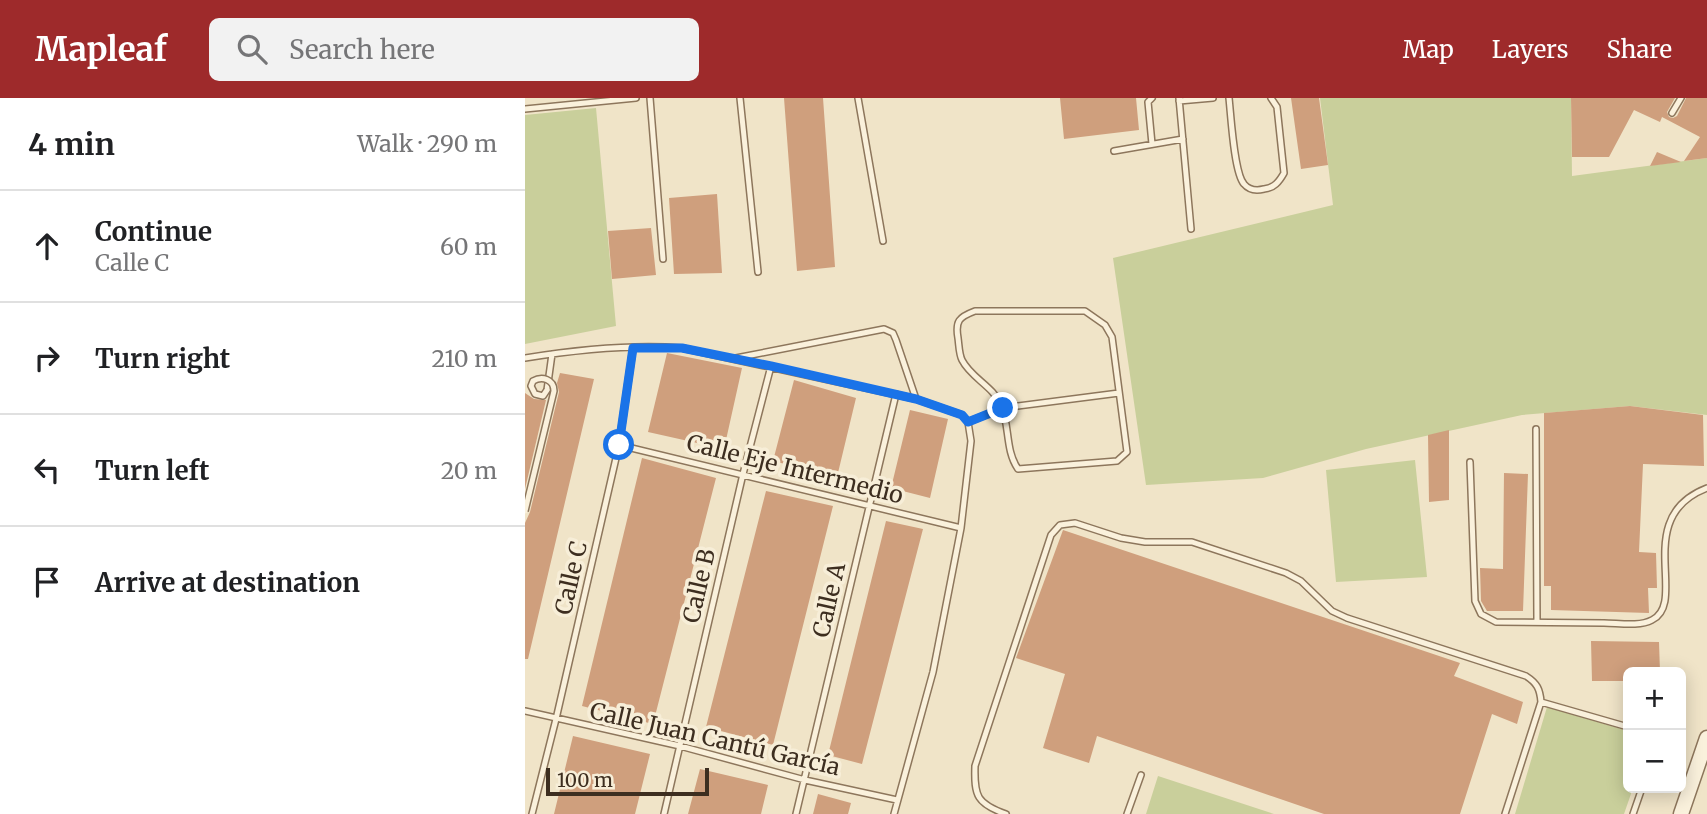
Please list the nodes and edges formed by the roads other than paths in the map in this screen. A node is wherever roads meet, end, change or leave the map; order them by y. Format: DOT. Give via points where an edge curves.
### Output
graph roads {
  1 [pos="636,98"];
  2 [pos="650,98"];
  3 [pos="740,98"];
  4 [pos="858,98"];
  5 [pos="1152,98"];
  6 [pos="1213,98"];
  7 [pos="1229,98"];
  8 [pos="1271,98"];
  9 [pos="1681,98"];
  10 [pos="1179,99"];
  11 [pos="583,101"];
  12 [pos="525,109"];
  13 [pos="1672,113"];
  14 [pos="1183,139"];
  15 [pos="1152,144"];
  16 [pos="1114,151"];
  17 [pos="1191,229"];
  18 [pos="883,241"];
  19 [pos="663,259"];
  20 [pos="758,272"];
  21 [pos="633,348"];
  22 [pos="552,354"];
  23 [pos="525,358"];
  24 [pos="732,358"];
  25 [pos="771,366"];
  26 [pos="1119,393"];
  27 [pos="897,394"];
  28 [pos="916,399"];
  29 [pos="1003,408"];
  30 [pos="968,422"];
  31 [pos="1536,429"];
  32 [pos="619,445"];
  33 [pos="1470,462"];
  34 [pos="743,474"];
  35 [pos="1707,488"];
  36 [pos="869,506"];
  37 [pos="525,511"];
  38 [pos="961,528"];
  39 [pos="1537,622"];
  40 [pos="1541,702"];
  41 [pos="525,711"];
  42 [pos="556,719"];
  43 [pos="1623,726"];
  44 [pos="1707,738"];
  45 [pos="680,746"];
  46 [pos="1141,775"];
  47 [pos="805,779"];
  48 [pos="1640,793"];
  49 [pos="897,800"];
  50 [pos="532,814"];
  51 [pos="664,814"];
  52 [pos="796,814"];
  53 [pos="894,814"];
  54 [pos="1006,814"];
  55 [pos="1127,814"];
  56 [pos="1504,814"];
  57 [pos="1633,814"];
  58 [pos="1681,814"];
  1 -- 11 [label="lane"];
  2 -- 19 [label="lane"];
  3 -- 20 [label="lane"];
  4 -- 18 [label="lane"];
  5 -- 15 [label="lane" via="1148,102"];
  6 -- 10 [label="lane"];
  7 -- 8 [label="lane" via="1238,176 1257,191 1271,188 1284,173 1277,107"];
  9 -- 13 [label="lane"];
  10 -- 14 [label="lane"];
  11 -- 12 [label="lane"];
  14 -- 15 [label="lane"];
  14 -- 17 [label="lane"];
  15 -- 16 [label="lane"];
  21 -- 22 [label="lane"];
  21 -- 24 [label="lane" via="682,348"];
  21 -- 32 [label="lane, Calle C"];
  22 -- 23 [label="lane"];
  22 -- 37 [label="lane, bridge" via="547,390 543,396 535,394 531,386 533,381 543,379 549,380 554,391"];
  24 -- 25 [label="lane"];
  24 -- 28 [label="lane" via="884,329 893,333"];
  25 -- 27 [label="lane"];
  25 -- 34 [label="lane, Calle B"];
  26 -- 29 [label="lane"];
  26 -- 29 [label="lane" via="1128,452 1117,461 1018,469 1011,459"];
  26 -- 29 [label="lane" via="1112,337 1105,325 1085,311 975,311 961,316 955,325 961,359 995,393"];
  27 -- 28 [label="lane"];
  27 -- 36 [label="lane, Calle A"];
  28 -- 30 [label="lane" via="962,415"];
  29 -- 30 [label="lane"];
  30 -- 38 [label="lane" via="971,441"];
  31 -- 39 [label="lane"];
  32 -- 34 [label="lane, Calle Eje Intermedio"];
  32 -- 42 [label="lane, Calle C"];
  33 -- 39 [label="lane" via="1477,608 1496,622"];
  34 -- 36 [label="lane, Calle Eje Intermedio"];
  34 -- 45 [label="lane, Calle B"];
  35 -- 39 [label="lane" via="1675,511 1665,531 1665,594 1661,612 1652,620"];
  36 -- 38 [label="lane, Calle Eje Intermedio"];
  36 -- 47 [label="lane, Calle A"];
  38 -- 49 [label="lane" via="933,672"];
  40 -- 43 [label="lane"];
  40 -- 54 [label="lane" via="1541,691 1526,676 1347,618 1286,573 1192,542 1145,542 1075,523 1060,525 1051,535 975,766 979,799"];
  40 -- 56 [label="lane"];
  41 -- 42 [label="lane, Calle Juan Cantú García"];
  42 -- 45 [label="lane, Calle Juan Cantú García"];
  42 -- 50 [label="lane, Calle C"];
  44 -- 58 [label="street"];
  45 -- 47 [label="lane, Calle Juan Cantú García"];
  45 -- 51 [label="lane, Calle B"];
  46 -- 55 [label="lane"];
  47 -- 49 [label="lane, Calle Juan Cantú García"];
  47 -- 52 [label="lane, Calle A"];
  48 -- 57 [label="lane"];
  49 -- 53 [label="lane"];
}
